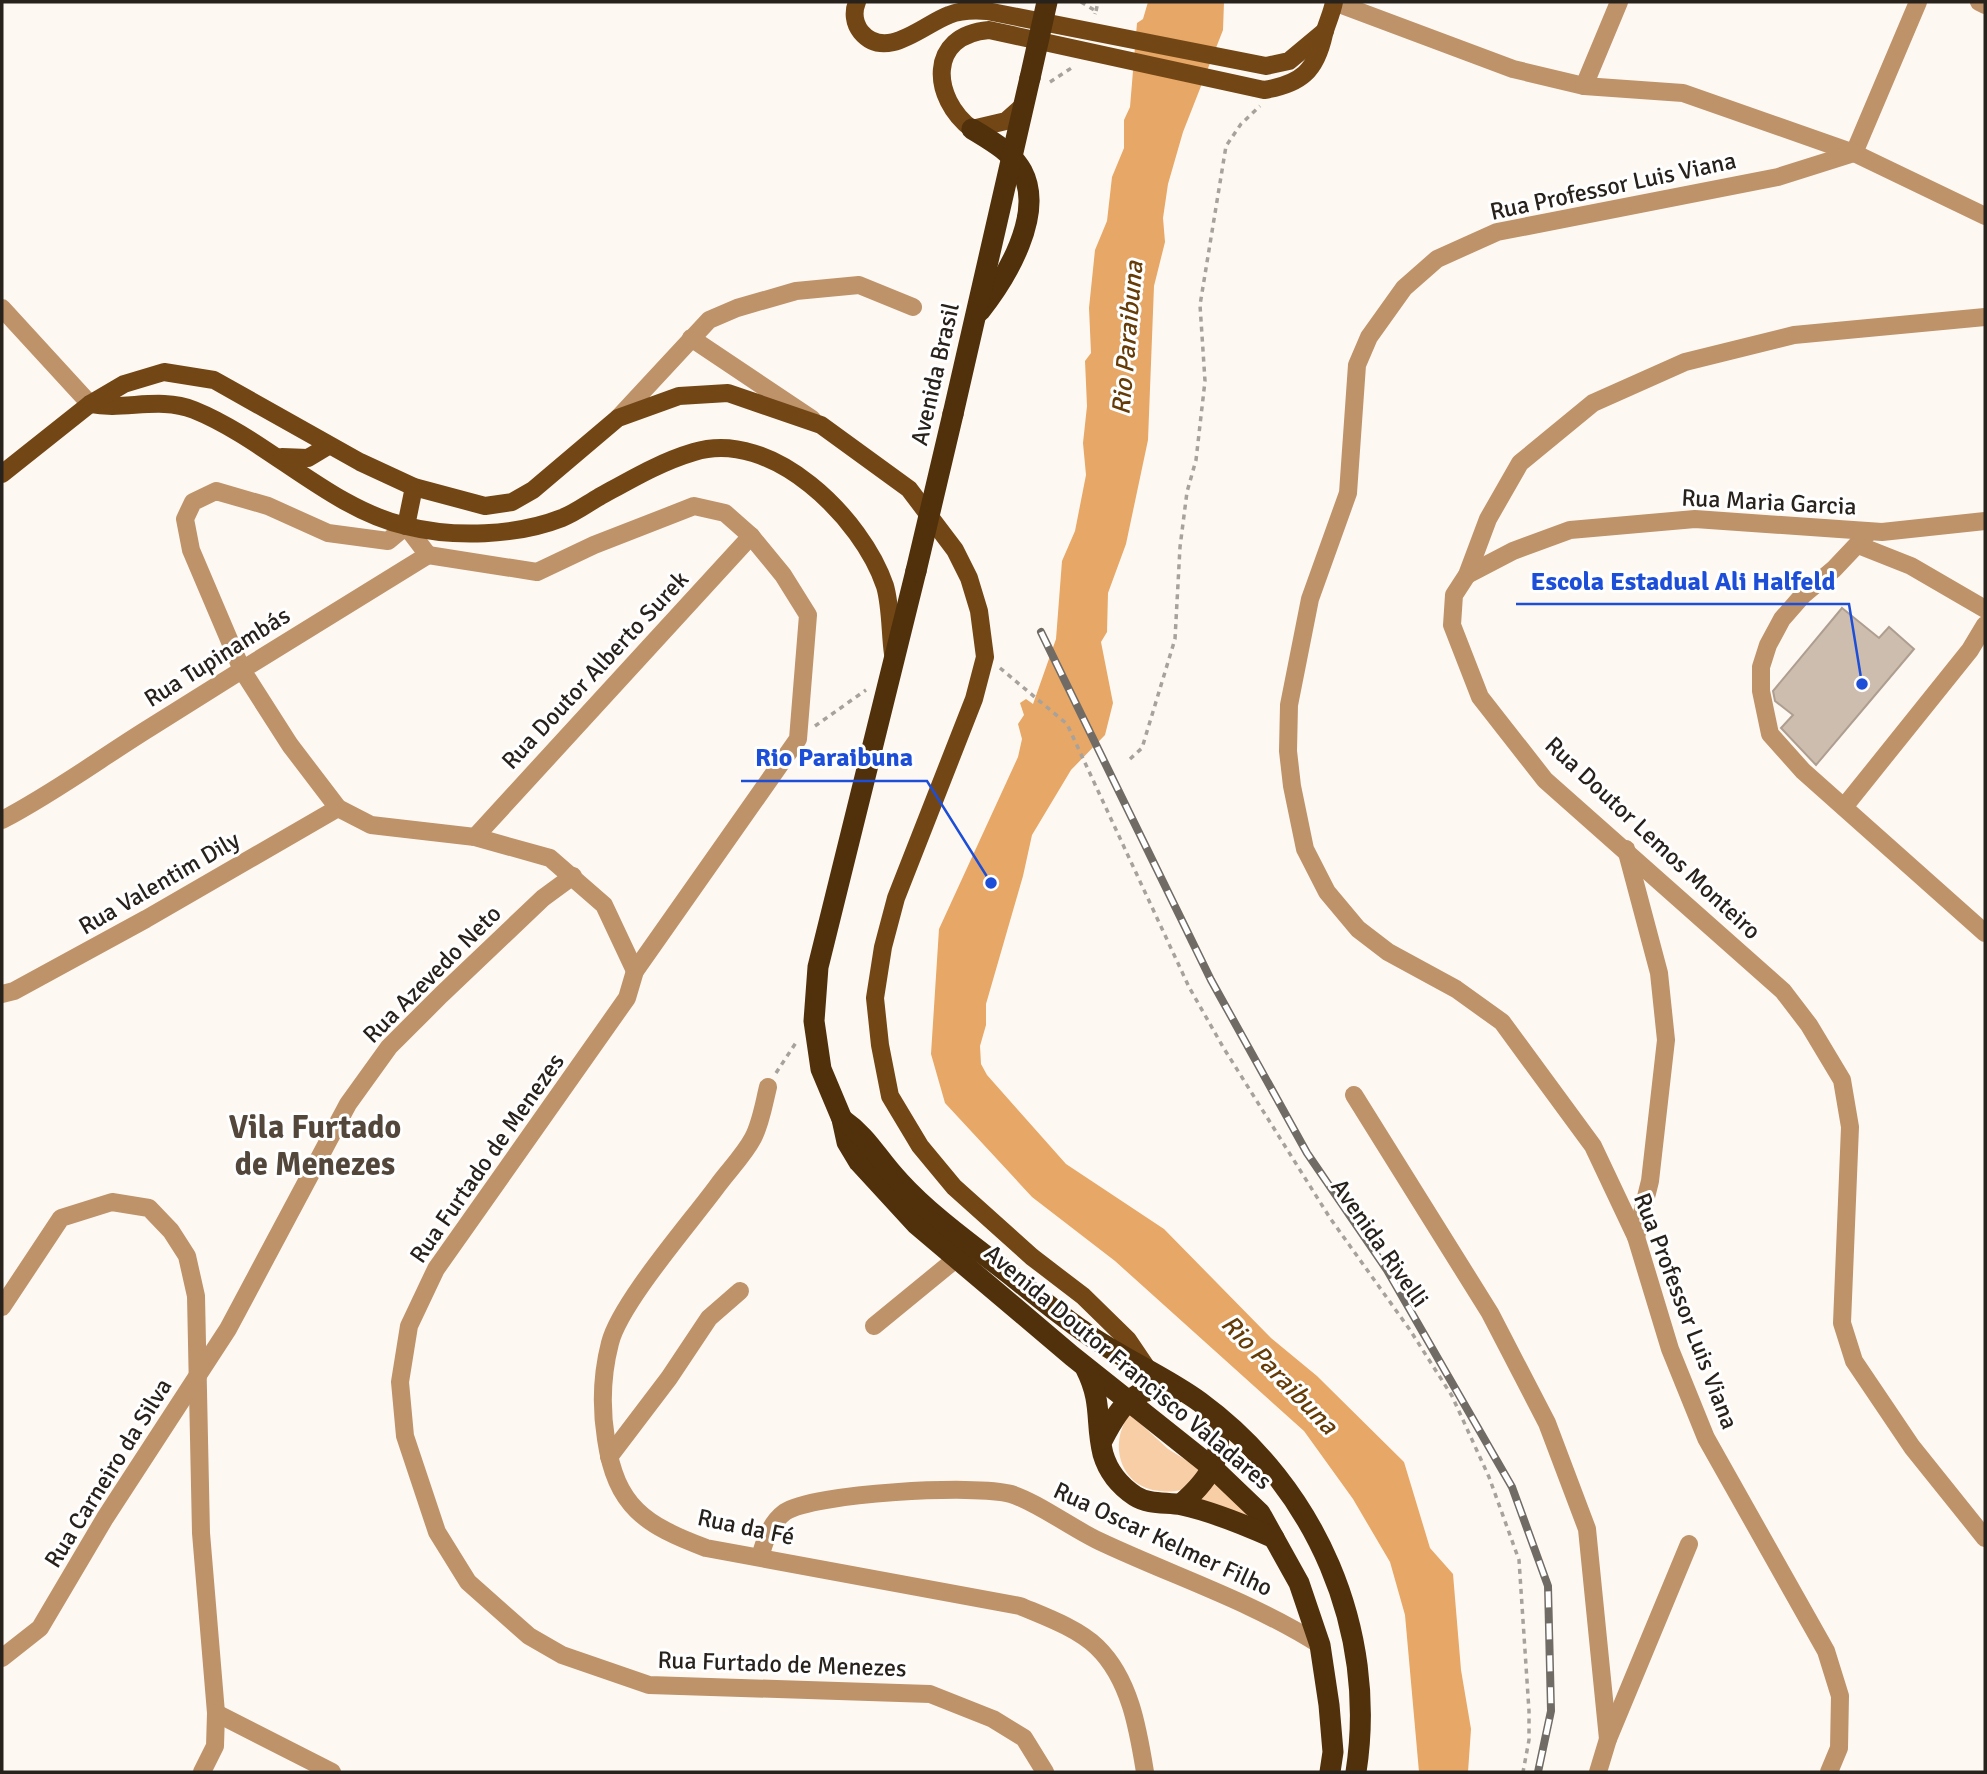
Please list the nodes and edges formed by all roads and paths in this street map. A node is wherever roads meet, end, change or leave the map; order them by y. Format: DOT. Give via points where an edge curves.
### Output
graph roads {
  1 [pos="856,2"];
  2 [pos="1047,2"];
  3 [pos="1098,2"];
  4 [pos="1334,2"];
  5 [pos="1619,2"];
  6 [pos="1918,2"];
  7 [pos="1979,2"];
  8 [pos="1985,5"];
  9 [pos="1096,11"];
  10 [pos="1325,31"];
  11 [pos="1073,67"];
  12 [pos="1039,81"];
  13 [pos="1584,86"];
  14 [pos="1280,87"];
  15 [pos="1024,105"];
  16 [pos="972,129"];
  17 [pos="1854,153"];
  18 [pos="1012,157"];
  19 [pos="1985,216"];
  20 [pos="913,307"];
  21 [pos="2,308"];
  22 [pos="1985,317"];
  23 [pos="691,338"];
  24 [pos="90,404"];
  25 [pos="618,418"];
  26 [pos="821,425"];
  27 [pos="328,446"];
  28 [pos="275,455"];
  29 [pos="2,474"];
  30 [pos="414,487"];
  31 [pos="1985,521"];
  32 [pos="406,526"];
  33 [pos="751,536"];
  34 [pos="1864,538"];
  35 [pos="428,555"];
  36 [pos="1467,575"];
  37 [pos="1985,609"];
  38 [pos="1985,625"];
  39 [pos="891,665"];
  40 [pos="242,670"];
  41 [pos="1003,670"];
  42 [pos="798,739"];
  43 [pos="1130,759"];
  44 [pos="1844,807"];
  45 [pos="338,808"];
  46 [pos="2,820"];
  47 [pos="475,837"];
  48 [pos="1626,849"];
  49 [pos="573,876"];
  50 [pos="1985,933"];
  51 [pos="635,971"];
  52 [pos="2,994"];
  53 [pos="814,1021"];
  54 [pos="768,1087"];
  55 [pos="1354,1095"];
  56 [pos="842,1119"];
  57 [pos="1636,1237"];
  58 [pos="984,1254"];
  59 [pos="957,1258"];
  60 [pos="740,1291"];
  61 [pos="2,1307"];
  62 [pos="874,1326"];
  63 [pos="1085,1366"];
  64 [pos="1149,1371"];
  65 [pos="198,1376"];
  66 [pos="1126,1400"];
  67 [pos="1200,1402"];
  68 [pos="1102,1441"];
  69 [pos="608,1457"];
  70 [pos="1214,1469"];
  71 [pos="1181,1504"];
  72 [pos="1274,1538"];
  73 [pos="1985,1538"];
  74 [pos="1689,1544"];
  75 [pos="760,1557"];
  76 [pos="1320,1645"];
  77 [pos="2,1658"];
  78 [pos="216,1713"];
  79 [pos="1608,1739"];
  80 [pos="202,1772"];
  81 [pos="332,1772"];
  82 [pos="1045,1772"];
  83 [pos="1145,1772"];
  84 [pos="1330,1772"];
  85 [pos="1356,1772"];
  86 [pos="1523,1772"];
  87 [pos="1598,1772"];
  88 [pos="1829,1772"];
  1 -- 10 [label="main road" via="858,29 886,44 948,15 974,10 1255,65 1278,65"];
  2 -- 12 [label="highway, bridge"];
  3 -- 9 [label="path"];
  4 -- 10 [label="main road"];
  4 -- 13 [label="street" via="1513,69"];
  5 -- 13 [label="street"];
  6 -- 17 [label="street"];
  7 -- 8 [label="street"];
  10 -- 14 [label="main road" via="1321,54 1311,69"];
  11 -- 12 [label="path"];
  12 -- 15 [label="highway"];
  13 -- 17 [label="street" via="1683,93"];
  14 -- 16 [label="main road" via="1248,88 989,30 966,35 948,49 942,74 947,100"];
  14 -- 43 [label="path" via="1241,124 1226,146 1200,305 1205,381 1180,547 1175,639 1142,748"];
  15 -- 16 [label="main road" via="1006,121"];
  15 -- 18 [label="highway"];
  16 -- 18 [label="highway"];
  17 -- 19 [label="street"];
  17 -- 57 [label="street, Rua Professor Luis Viana" via="1778,177 1497,232 1437,259 1404,288 1369,337 1357,365 1348,493 1310,600 1289,705 1292,786 1305,849 1326,892 1358,929 1388,953 1456,989 1502,1022 1593,1146"];
  18 -- 39 [label="highway, Avenida Brasil, bridge" via="1028,184 1025,223 1005,277 976,316"];
  20 -- 23 [label="street" via="859,285 796,291 709,320"];
  21 -- 24 [label="street"];
  22 -- 36 [label="street, Rua Doutor Lemos Monteiro" via="1794,335 1685,362 1593,402 1520,463 1488,519"];
  23 -- 25 [label="street"];
  23 -- 26 [label="street"];
  24 -- 27 [label="main road, Avenida Doutor Francisco Valadares" via="124,384 164,372 214,380"];
  24 -- 28 [label="main road, Avenida Doutor Francisco Valadares" via="112,409 177,404 219,421"];
  24 -- 29 [label="main road, Avenida Doutor Francisco Valadares"];
  25 -- 26 [label="main road, Avenida Doutor Francisco Valadares" via="679,396 728,393"];
  25 -- 30 [label="main road, Avenida Doutor Francisco Valadares" via="533,490 512,502 485,506"];
  26 -- 64 [label="main road, Avenida Doutor Francisco Valadares" via="909,489 956,550 979,611 985,657 974,699 896,898 883,947 875,998 890,1096 920,1146 954,1187 1031,1257 1083,1296 1128,1340"];
  27 -- 28 [label="main road" via="297,460"];
  27 -- 30 [label="main road, Avenida Doutor Francisco Valadares"];
  28 -- 32 [label="main road, Avenida Doutor Francisco Valadares" via="364,511"];
  30 -- 32 [label="main road"];
  31 -- 34 [label="street"];
  32 -- 35 [label="street"];
  32 -- 39 [label="main road, Avenida Doutor Francisco Valadares" via="508,532 562,518 648,470 697,451 741,450 796,473 834,503 864,542 885,588"];
  32 -- 40 [label="street" via="388,541 328,533 268,506 216,491 194,502 185,519 191,551"];
  33 -- 35 [label="street" via="724,513 694,506 537,572"];
  33 -- 42 [label="street" via="808,615"];
  33 -- 47 [label="street, Rua Doutor Alberto Surek"];
  34 -- 36 [label="street, Rua Maria Garcia" via="1695,519 1570,530 1513,551"];
  34 -- 37 [label="street, Rua Maria Garcia"];
  34 -- 44 [label="street" via="1782,619 1761,667 1760,691 1770,734 1802,771"];
  35 -- 40 [label="street, Rua Tupinambás"];
  36 -- 48 [label="street, Rua Doutor Lemos Monteiro" via="1454,595 1452,625 1480,698 1545,780"];
  38 -- 44 [label="street"];
  39 -- 42 [label="path"];
  39 -- 53 [label="highway, Avenida Doutor Francisco Valadares" via="818,967"];
  40 -- 45 [label="street"];
  40 -- 46 [label="street, Rua Tupinambás"];
  41 -- 86 [label="path, Avenida Rivelli" via="1067,724 1209,1023 1330,1218 1452,1396 1489,1477 1519,1560 1529,1711"];
  42 -- 51 [label="street, Rua Furtado de Menezes"];
  44 -- 50 [label="street"];
  45 -- 47 [label="street" via="371,825"];
  45 -- 52 [label="street, Rua Valentim Dily" via="146,919"];
  47 -- 49 [label="street" via="550,858"];
  48 -- 57 [label="street" via="1659,973 1666,1040 1650,1181"];
  48 -- 73 [label="street, Rua Doutor Lemos Monteiro" via="1783,991 1842,1080 1850,1127 1842,1268 1846,1336 1854,1361 1912,1447"];
  49 -- 51 [label="street" via="604,905"];
  49 -- 65 [label="street, Rua Azevedo Neto" via="543,898 382,1057 348,1104 228,1329"];
  51 -- 82 [label="street, Rua Furtado de Menezes" via="627,998 436,1269 409,1326 400,1382 405,1436 438,1532 468,1582 529,1636 562,1655 649,1685 930,1694 993,1719 1024,1738"];
  53 -- 54 [label="path"];
  53 -- 56 [label="highway, Avenida Doutor Francisco Valadares" via="821,1069"];
  54 -- 69 [label="street, Rua da Fé" via="753,1138 626,1309 610,1341 604,1390"];
  55 -- 79 [label="street" via="1490,1313 1547,1423 1587,1530"];
  56 -- 58 [label="highway, Avenida Doutor Francisco Valadares" via="863,1133 898,1181 920,1202"];
  56 -- 59 [label="highway, Avenida Doutor Francisco Valadares" via="847,1142 883,1190"];
  57 -- 88 [label="street, Rua Professor Luis Viana" via="1670,1349 1706,1438 1826,1651 1840,1696 1839,1748"];
  58 -- 59 [label="highway"];
  58 -- 64 [label="highway, Avenida Doutor Francisco Valadares" via="1082,1331"];
  59 -- 62 [label="street"];
  59 -- 63 [label="highway, Avenida Doutor Francisco Valadares"];
  60 -- 69 [label="street" via="709,1318"];
  61 -- 65 [label="street, Rua Carneiro da Silva" via="61,1218 112,1202 149,1208 187,1256 195,1296"];
  63 -- 66 [label="highway, Avenida Doutor Francisco Valadares"];
  63 -- 68 [label="highway" via="1095,1387"];
  64 -- 67 [label="highway, Avenida Doutor Francisco Valadares"];
  65 -- 77 [label="street, Rua Carneiro da Silva" via="40,1628"];
  65 -- 78 [label="street" via="201,1533"];
  66 -- 67 [label="highway" via="1141,1390 1157,1389"];
  66 -- 68 [label="highway"];
  66 -- 70 [label="highway, Avenida Doutor Francisco Valadares"];
  67 -- 70 [label="highway" via="1215,1422 1219,1438"];
  67 -- 85 [label="highway, Avenida Doutor Francisco Valadares" via="1244,1439 1280,1480 1330,1559 1354,1643 1361,1704"];
  68 -- 71 [label="highway" via="1103,1454 1119,1485 1137,1498"];
  69 -- 75 [label="street, Rua da Fé" via="614,1479 647,1521 706,1548"];
  70 -- 71 [label="highway"];
  70 -- 72 [label="highway, Avenida Doutor Francisco Valadares" via="1260,1513"];
  71 -- 72 [label="highway"];
  72 -- 76 [label="highway, Avenida Doutor Francisco Valadares" via="1299,1583"];
  74 -- 79 [label="street"];
  75 -- 76 [label="street, Rua Oscar Kelmer Filho" via="769,1528 786,1511 837,1498 947,1490 1010,1494 1098,1541 1283,1621"];
  75 -- 83 [label="street, Rua da Fé" via="1020,1606 1061,1624 1097,1647 1117,1675 1132,1705"];
  76 -- 84 [label="highway, Avenida Doutor Francisco Valadares" via="1333,1752"];
  78 -- 80 [label="street" via="215,1746"];
  78 -- 81 [label="street"];
  79 -- 87 [label="street"];
}
